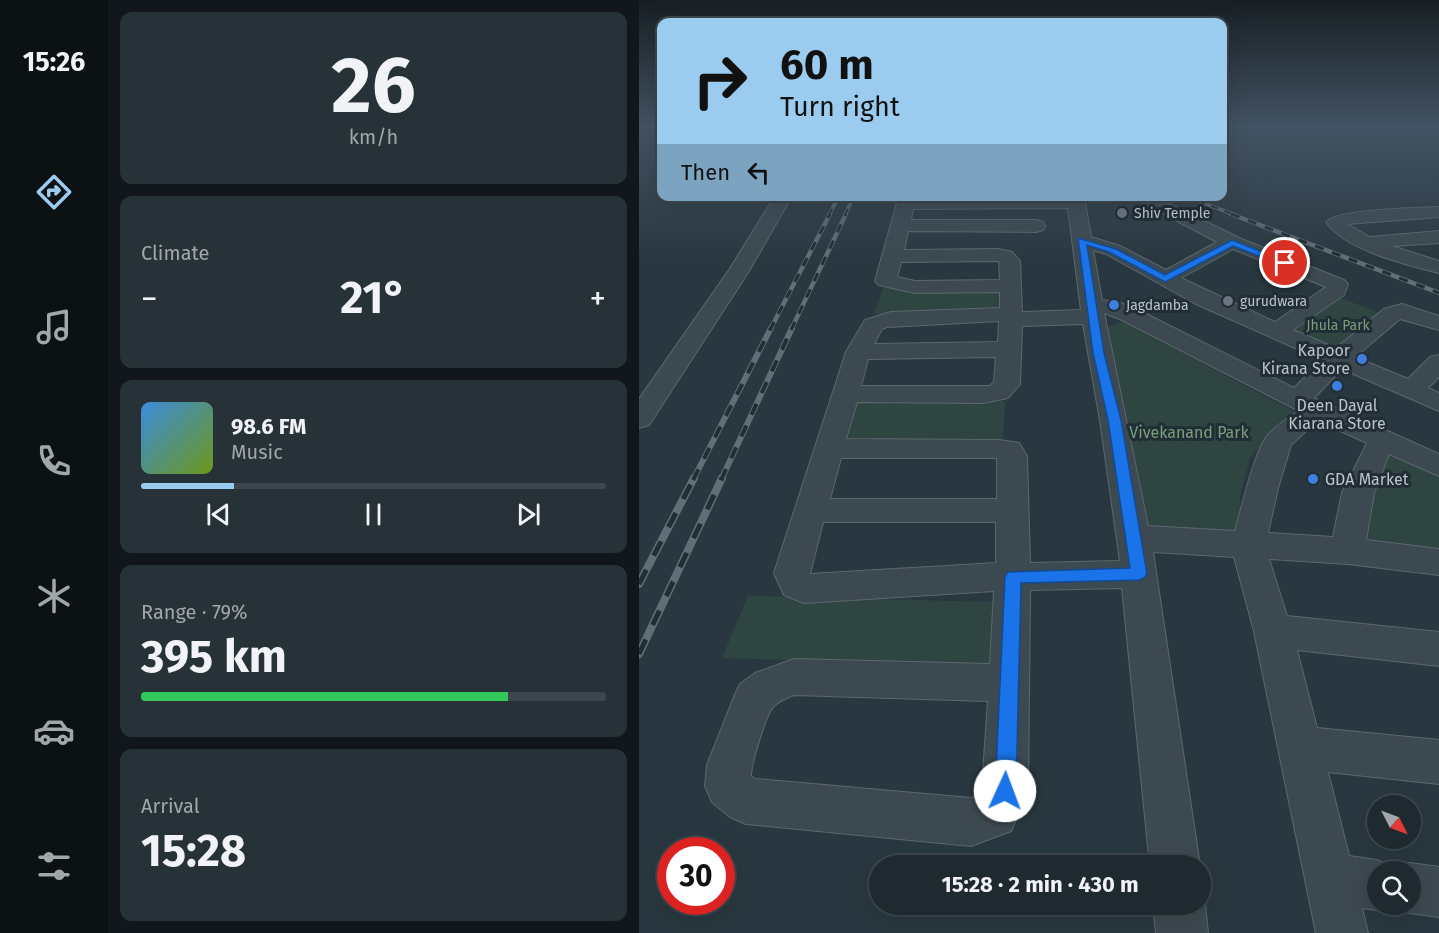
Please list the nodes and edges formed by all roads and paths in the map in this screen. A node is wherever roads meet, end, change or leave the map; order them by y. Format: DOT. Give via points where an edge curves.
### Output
graph roads {
  1 [pos="781,201"];
  2 [pos="907,201"];
  3 [pos="934,201"];
  4 [pos="1060,201"];
  5 [pos="1075,201"];
  6 [pos="1148,201"];
  7 [pos="1013,204"];
  8 [pos="1437,214"];
  9 [pos="900,225"];
  10 [pos="1014,226"];
  11 [pos="1036,226"];
  12 [pos="1439,237"];
  13 [pos="1081,240"];
  14 [pos="1232,242"];
  15 [pos="1365,242"];
  16 [pos="892,256"];
  17 [pos="1439,267"];
  18 [pos="1165,279"];
  19 [pos="1010,286"];
  20 [pos="1092,311"];
  21 [pos="1011,317"];
  22 [pos="1439,323"];
  23 [pos="1275,332"];
  24 [pos="1009,349"];
  25 [pos="858,352"];
  26 [pos="1338,359"];
  27 [pos="1439,363"];
  28 [pos="1411,391"];
  29 [pos="845,394"];
  30 [pos="1439,403"];
  31 [pos="1308,406"];
  32 [pos="639,419"];
  33 [pos="1383,440"];
  34 [pos="829,448"];
  35 [pos="1439,466"];
  36 [pos="1014,510"];
  37 [pos="811,511"];
  38 [pos="1134,538"];
  39 [pos="1248,546"];
  40 [pos="1348,551"];
  41 [pos="1439,562"];
  42 [pos="1139,574"];
  43 [pos="1013,577"];
  44 [pos="1273,631"];
  45 [pos="1439,649"];
  46 [pos="1010,683"];
  47 [pos="1300,748"];
  48 [pos="1439,762"];
  49 [pos="1174,855"];
  50 [pos="1330,879"];
  51 [pos="1367,884"];
  52 [pos="1421,890"];
  53 [pos="1439,892"];
  54 [pos="1180,915"];
  55 [pos="1182,933"];
  56 [pos="1342,933"];
  1 -- 32 [label="street" via="739,271"];
  2 -- 9 [label="street"];
  3 -- 7 [label="street"];
  4 -- 7 [label="street"];
  5 -- 13 [label="street"];
  6 -- 14 [label="street"];
  7 -- 10 [label="street"];
  8 -- 15 [label="street" via="1335,222 1341,230"];
  9 -- 10 [label="street"];
  9 -- 16 [label="street"];
  10 -- 11 [label="street"];
  12 -- 15 [label="street"];
  13 -- 18 [label="street" via="1113,250"];
  13 -- 20 [label="street"];
  14 -- 18 [label="street"];
  14 -- 23 [label="street" via="1337,284 1336,290"];
  15 -- 17 [label="street"];
  16 -- 19 [label="street" via="1005,256 1010,261"];
  16 -- 19 [label="street" via="886,281 891,284"];
  18 -- 23 [label="street"];
  19 -- 21 [label="street"];
  20 -- 21 [label="street"];
  20 -- 31 [label="street" via="1110,307 1130,315"];
  20 -- 38 [label="street"];
  21 -- 24 [label="street"];
  21 -- 25 [label="street" via="880,321 873,325"];
  22 -- 26 [label="street" via="1402,311 1392,314"];
  23 -- 26 [label="street"];
  24 -- 25 [label="street"];
  24 -- 29 [label="street" via="1007,384 993,394"];
  25 -- 29 [label="street"];
  26 -- 28 [label="street"];
  26 -- 31 [label="street"];
  27 -- 28 [label="street"];
  28 -- 30 [label="street"];
  29 -- 34 [label="street"];
  31 -- 33 [label="street"];
  31 -- 39 [label="street" via="1296,425 1278,441"];
  33 -- 35 [label="street"];
  33 -- 40 [label="street" via="1357,490"];
  34 -- 36 [label="street" via="1009,450 1014,463"];
  34 -- 37 [label="street"];
  36 -- 37 [label="street"];
  36 -- 43 [label="street"];
  37 -- 43 [label="street" via="792,573 797,585 804,589"];
  38 -- 39 [label="street"];
  38 -- 42 [label="street"];
  39 -- 40 [label="street"];
  39 -- 44 [label="street"];
  40 -- 41 [label="street"];
  42 -- 43 [label="street"];
  42 -- 49 [label="street"];
  43 -- 46 [label="street"];
  44 -- 45 [label="street"];
  44 -- 47 [label="street"];
  46 -- 46 [label="street" via="1005,791 993,814 971,822 746,801 728,786 729,765 755,697 769,686 794,677"];
  47 -- 48 [label="street"];
  47 -- 50 [label="street"];
  50 -- 51 [label="street"];
  50 -- 56 [label="street"];
  52 -- 53 [label="street"];
  54 -- 55 [label="street"];
}
